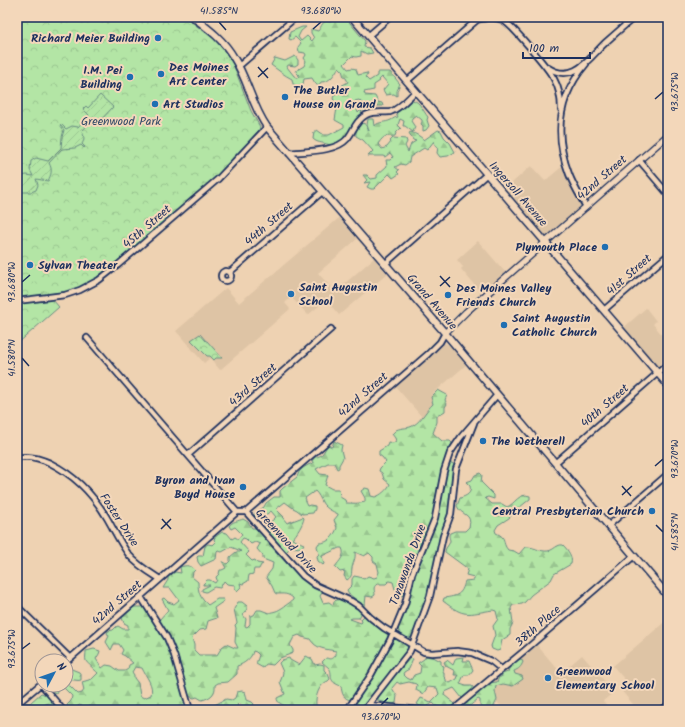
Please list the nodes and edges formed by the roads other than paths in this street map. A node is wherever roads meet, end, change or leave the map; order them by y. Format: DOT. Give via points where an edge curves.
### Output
graph roads {
  1 [pos="296,17"];
  2 [pos="352,17"];
  3 [pos="390,17"];
  4 [pos="507,17"];
  5 [pos="635,17"];
  6 [pos="195,18"];
  7 [pos="478,19"];
  8 [pos="512,28"];
  9 [pos="368,36"];
  10 [pos="586,64"];
  11 [pos="239,66"];
  12 [pos="546,66"];
  13 [pos="407,80"];
  14 [pos="416,91"];
  15 [pos="561,114"];
  16 [pos="267,127"];
  17 [pos="668,135"];
  18 [pos="289,154"];
  19 [pos="639,160"];
  20 [pos="487,174"];
  21 [pos="322,192"];
  22 [pos="668,194"];
  23 [pos="586,207"];
  24 [pos="546,242"];
  25 [pos="668,255"];
  26 [pos="385,264"];
  27 [pos="230,272"];
  28 [pos="17,301"];
  29 [pos="604,310"];
  30 [pos="331,330"];
  31 [pos="445,334"];
  32 [pos="87,338"];
  33 [pos="668,364"];
  34 [pos="658,373"];
  35 [pos="668,385"];
  36 [pos="497,395"];
  37 [pos="474,422"];
  38 [pos="188,455"];
  39 [pos="17,458"];
  40 [pos="555,463"];
  41 [pos="668,474"];
  42 [pos="237,512"];
  43 [pos="246,512"];
  44 [pos="608,526"];
  45 [pos="634,556"];
  46 [pos="160,579"];
  47 [pos="668,596"];
  48 [pos="141,597"];
  49 [pos="17,608"];
  50 [pos="393,633"];
  51 [pos="412,645"];
  52 [pos="61,653"];
  53 [pos="74,655"];
  54 [pos="501,670"];
  55 [pos="34,689"];
  56 [pos="49,693"];
  57 [pos="17,704"];
  58 [pos="368,705"];
  59 [pos="668,705"];
  60 [pos="63,710"];
  61 [pos="190,710"];
  62 [pos="347,710"];
  63 [pos="365,710"];
  64 [pos="421,710"];
  65 [pos="453,710"];
  66 [pos="662,710"];
  1 -- 11 [label="street"];
  2 -- 9 [label="main road, Ingersoll Avenue"];
  3 -- 9 [label="street"];
  4 -- 8 [label="street"];
  5 -- 10 [label="street"];
  6 -- 11 [label="main road, Grand Avenue" via="221,40"];
  7 -- 8 [label="street" via="496,18"];
  7 -- 13 [label="street"];
  8 -- 12 [label="street"];
  9 -- 13 [label="main road, Ingersoll Avenue"];
  10 -- 12 [label="street" via="566,73 554,71"];
  10 -- 15 [label="street" via="568,90"];
  11 -- 16 [label="main road, Grand Avenue" via="255,106"];
  12 -- 15 [label="street" via="557,85 561,99"];
  13 -- 14 [label="main road, Ingersoll Avenue"];
  14 -- 18 [label="street" via="395,110 374,112 362,118 340,146"];
  14 -- 20 [label="main road, Ingersoll Avenue"];
  15 -- 23 [label="street" via="561,140 565,164"];
  16 -- 18 [label="main road, Grand Avenue"];
  16 -- 28 [label="street, 45th Street" via="218,179 99,280 64,295"];
  17 -- 19 [label="street, 42nd Street"];
  18 -- 21 [label="main road, Grand Avenue"];
  19 -- 22 [label="street"];
  19 -- 23 [label="street, 42nd Street"];
  20 -- 24 [label="main road, Ingersoll Avenue"];
  20 -- 26 [label="street"];
  21 -- 26 [label="main road, Grand Avenue"];
  21 -- 27 [label="street, 44th Street"];
  23 -- 24 [label="street, 42nd Street"];
  24 -- 29 [label="main road, Ingersoll Avenue"];
  24 -- 31 [label="street, 42nd Street"];
  25 -- 29 [label="street, 41st Street"];
  26 -- 31 [label="main road, Grand Avenue"];
  29 -- 34 [label="main road, Ingersoll Avenue"];
  30 -- 38 [label="street, 43rd Street"];
  31 -- 36 [label="main road, Grand Avenue"];
  31 -- 43 [label="street, 42nd Street" via="428,354"];
  32 -- 38 [label="street, Greenwood Drive"];
  33 -- 34 [label="street, 40th Street"];
  34 -- 35 [label="main road, Ingersoll Avenue"];
  34 -- 40 [label="street, 40th Street"];
  36 -- 37 [label="street, Tonawanda Drive"];
  36 -- 40 [label="main road, Grand Avenue"];
  37 -- 50 [label="street, Tonawanda Drive" via="455,445 446,462 435,518 412,574 405,604"];
  37 -- 51 [label="street, Tonawanda Drive" via="456,469 451,514 443,536 430,596"];
  38 -- 42 [label="street, Greenwood Drive"];
  39 -- 46 [label="street, Foster Drive" via="30,456 47,462 82,485 99,505 128,553 138,564"];
  40 -- 44 [label="main road, Grand Avenue"];
  41 -- 44 [label="street"];
  42 -- 43 [label="street"];
  42 -- 46 [label="street, 42nd Street"];
  43 -- 50 [label="street, Greenwood Drive" via="303,576 315,585 351,600 377,624"];
  44 -- 45 [label="main road, Grand Avenue"];
  45 -- 47 [label="main road, Grand Avenue"];
  45 -- 54 [label="street, 38th Place"];
  46 -- 48 [label="street, 42nd Street"];
  48 -- 53 [label="street, 42nd Street"];
  48 -- 61 [label="street" via="174,654"];
  49 -- 52 [label="street"];
  50 -- 51 [label="street, Greenwood Drive"];
  50 -- 62 [label="street, Tonawanda Drive" via="371,675"];
  51 -- 54 [label="street, Greenwood Drive" via="424,652 472,653 491,661"];
  51 -- 58 [label="street, Tonawanda Drive" via="408,654"];
  54 -- 65 [label="street, 38th Place"];
  55 -- 57 [label="street"];
  56 -- 60 [label="street"];
  58 -- 63 [label="street, Tonawanda Drive"];
  58 -- 64 [label="street"];
  59 -- 66 [label="street"];
}
